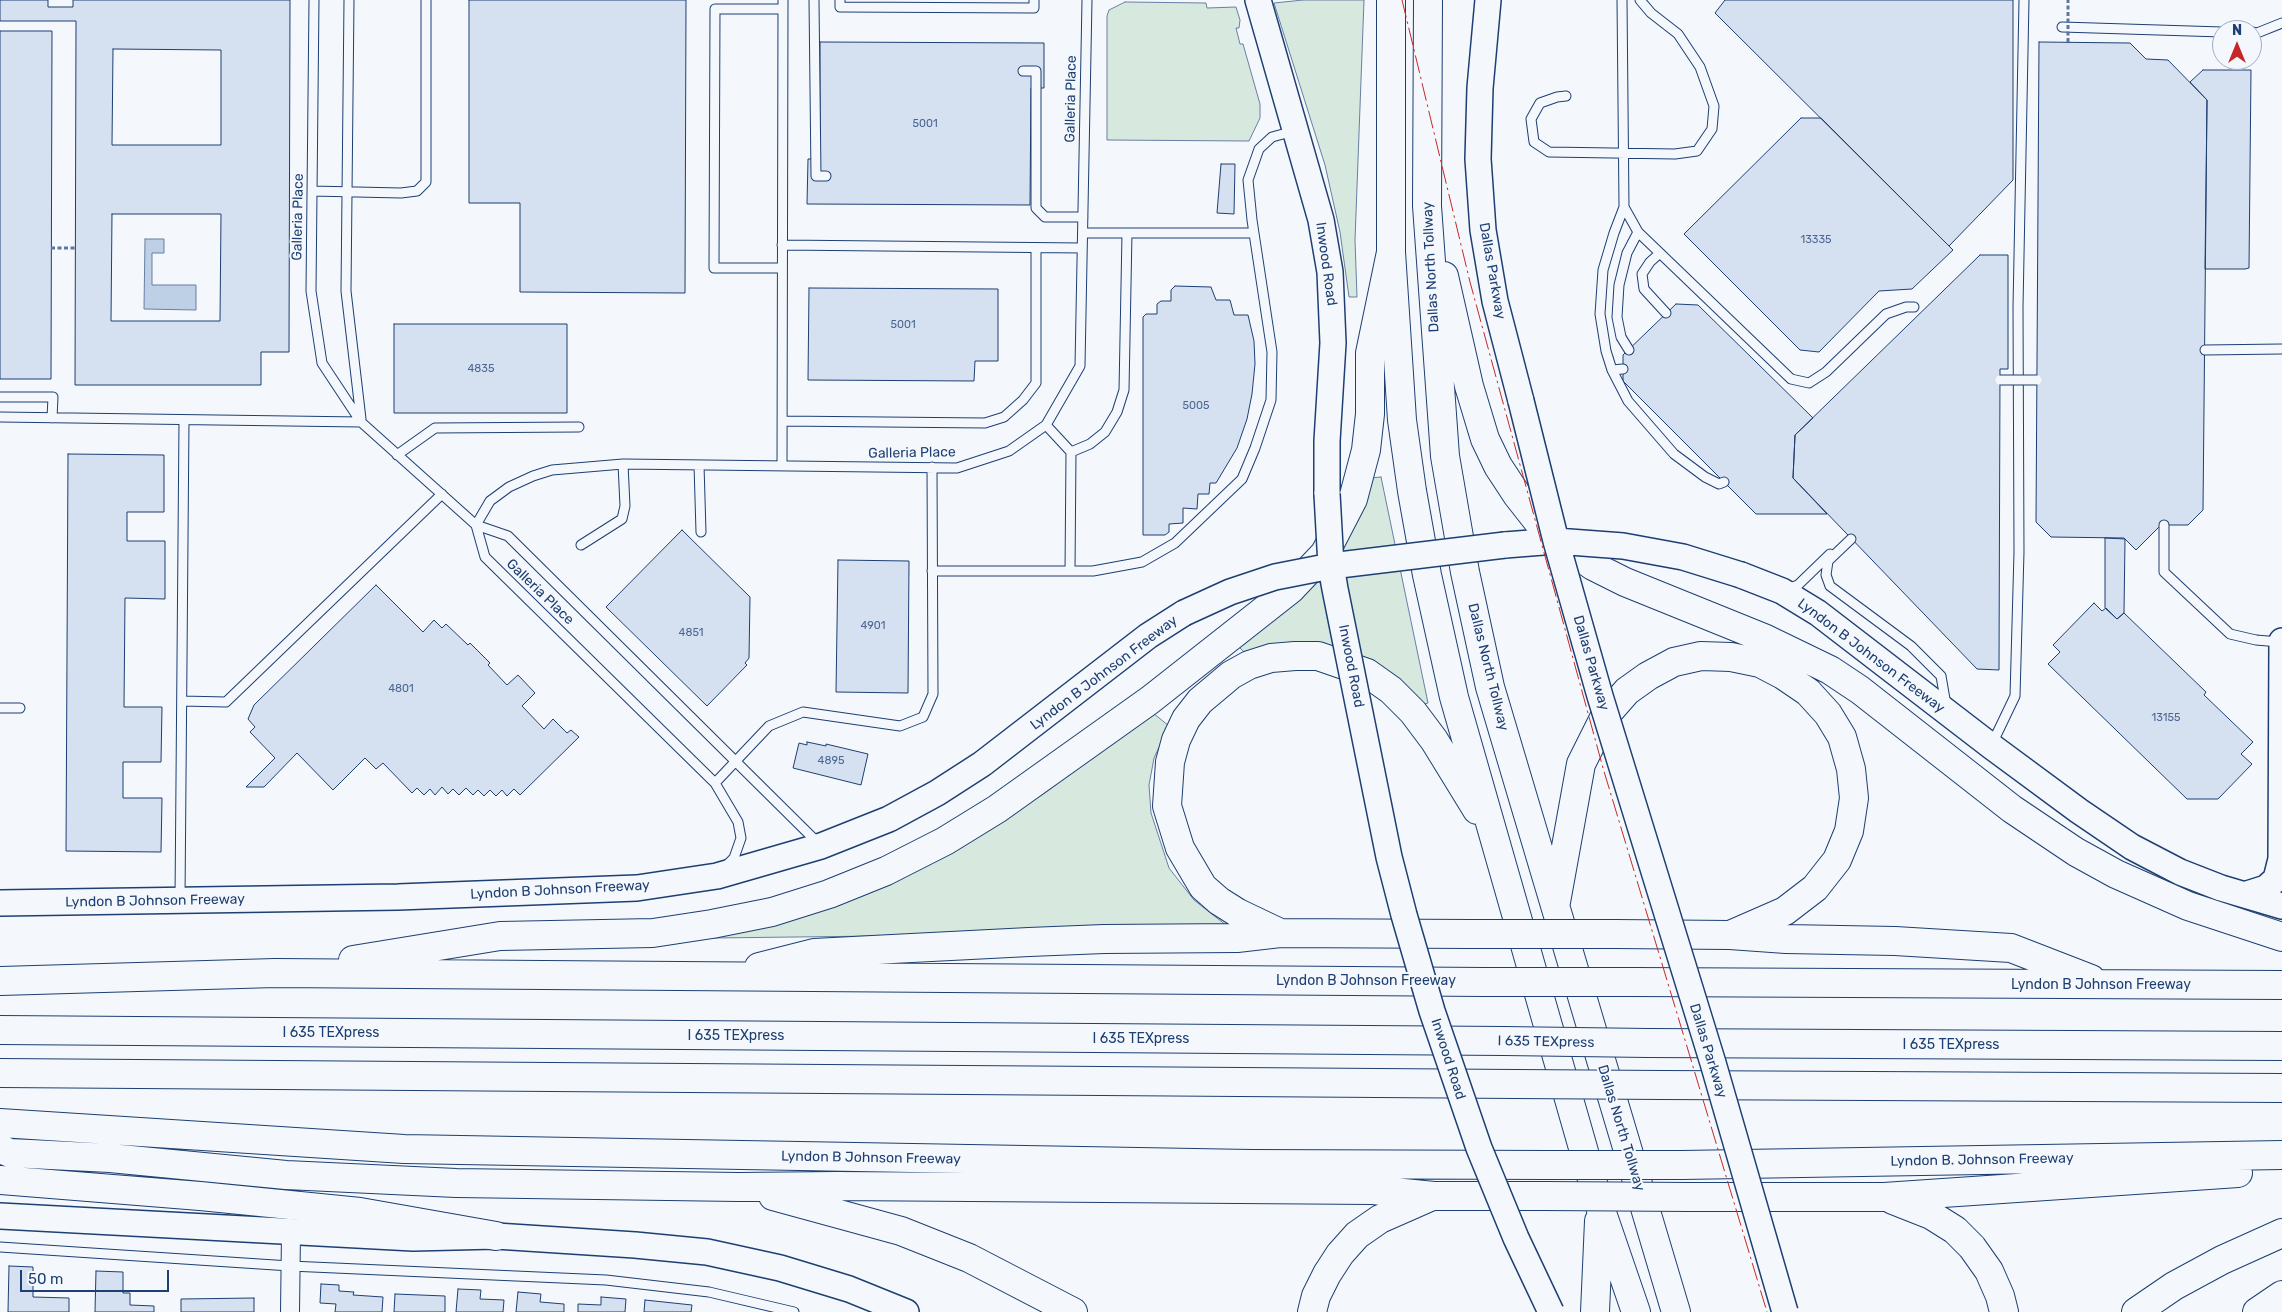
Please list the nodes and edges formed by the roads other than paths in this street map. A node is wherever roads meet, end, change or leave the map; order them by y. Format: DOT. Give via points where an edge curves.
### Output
graph roads {
  1 [pos="314,0"];
  2 [pos="349,0"];
  3 [pos="426,0"];
  4 [pos="814,0"];
  5 [pos="840,0"];
  6 [pos="1034,0"];
  7 [pos="1087,0"];
  8 [pos="1258,0"];
  9 [pos="1488,0"];
  10 [pos="1622,0"];
  11 [pos="1640,0"];
  12 [pos="2024,0"];
  13 [pos="783,4"];
  14 [pos="1428,10"];
  15 [pos="1391,11"];
  16 [pos="2282,23"];
  17 [pos="2062,27"];
  18 [pos="2262,31"];
  19 [pos="2212,32"];
  20 [pos="1023,70"];
  21 [pos="1566,96"];
  22 [pos="1297,130"];
  23 [pos="1623,153"];
  24 [pos="826,176"];
  25 [pos="312,191"];
  26 [pos="347,192"];
  27 [pos="1427,206"];
  28 [pos="1624,207"];
  29 [pos="1083,217"];
  30 [pos="1638,232"];
  31 [pos="1083,233"];
  32 [pos="1126,233"];
  33 [pos="1254,233"];
  34 [pos="782,245"];
  35 [pos="1036,248"];
  36 [pos="1082,248"];
  37 [pos="1391,252"];
  38 [pos="1660,254"];
  39 [pos="782,268"];
  40 [pos="1914,307"];
  41 [pos="1666,313"];
  42 [pos="2282,349"];
  43 [pos="1629,350"];
  44 [pos="2205,350"];
  45 [pos="1623,369"];
  46 [pos="1612,370"];
  47 [pos="2000,380"];
  48 [pos="2037,380"];
  49 [pos="0,397"];
  50 [pos="0,417"];
  51 [pos="52,418"];
  52 [pos="184,420"];
  53 [pos="782,421"];
  54 [pos="362,422"];
  55 [pos="1046,425"];
  56 [pos="579,427"];
  57 [pos="1071,452"];
  58 [pos="397,454"];
  59 [pos="623,464"];
  60 [pos="700,465"];
  61 [pos="782,466"];
  62 [pos="932,467"];
  63 [pos="1724,482"];
  64 [pos="442,494"];
  65 [pos="476,526"];
  66 [pos="2164,526"];
  67 [pos="701,532"];
  68 [pos="1556,541"];
  69 [pos="581,545"];
  70 [pos="1332,566"];
  71 [pos="932,571"];
  72 [pos="1070,571"];
  73 [pos="1782,591"];
  74 [pos="2282,642"];
  75 [pos="182,701"];
  76 [pos="0,708"];
  77 [pos="20,708"];
  78 [pos="1947,713"];
  79 [pos="1991,746"];
  80 [pos="736,763"];
  81 [pos="715,783"];
  82 [pos="1496,841"];
  83 [pos="821,846"];
  84 [pos="717,876"];
  85 [pos="2244,895"];
  86 [pos="180,902"];
  87 [pos="0,903"];
  88 [pos="2282,906"];
  89 [pos="1555,909"];
  90 [pos="1280,933"];
  91 [pos="1730,934"];
  92 [pos="2282,937"];
  93 [pos="275,973"];
  94 [pos="722,976"];
  95 [pos="0,981"];
  96 [pos="2107,985"];
  97 [pos="2282,985"];
  98 [pos="0,1030"];
  99 [pos="2282,1046"];
  100 [pos="0,1073"];
  101 [pos="2282,1088"];
  102 [pos="0,1123"];
  103 [pos="0,1149"];
  104 [pos="2282,1155"];
  105 [pos="1682,1165"];
  106 [pos="2282,1170"];
  107 [pos="0,1180"];
  108 [pos="738,1187"];
  109 [pos="1434,1196"];
  110 [pos="1884,1197"];
  111 [pos="1599,1204"];
  112 [pos="0,1216"];
  113 [pos="291,1233"];
  114 [pos="2282,1233"];
  115 [pos="496,1236"];
  116 [pos="0,1247"];
  117 [pos="290,1266"];
  118 [pos="1665,1270"];
  119 [pos="2282,1295"];
  120 [pos="290,1312"];
  121 [pos="794,1312"];
  122 [pos="906,1312"];
  123 [pos="1074,1312"];
  124 [pos="1312,1312"];
  125 [pos="1550,1312"];
  126 [pos="1595,1312"];
  127 [pos="1636,1312"];
  128 [pos="1676,1312"];
  129 [pos="1690,1312"];
  130 [pos="1785,1312"];
  131 [pos="2004,1312"];
  132 [pos="2136,1312"];
  133 [pos="2257,1312"];
  1 -- 25 [label="lane, Galleria Place"];
  2 -- 26 [label="lane"];
  3 -- 26 [label="lane" via="426,182 417,191"];
  4 -- 24 [label="lane" via="816,176"];
  5 -- 6 [label="lane" via="840,6 1034,8"];
  7 -- 29 [label="lane, Galleria Place"];
  8 -- 22 [label="main road, Inwood Road"];
  9 -- 68 [label="main road, Dallas Parkway, bridge" via="1478,159 1483,230 1495,301"];
  10 -- 23 [label="lane"];
  11 -- 23 [label="lane" via="1678,34 1700,67 1714,106 1712,129 1697,151"];
  12 -- 79 [label="lane" via="2016,307 2019,552 2015,696"];
  13 -- 34 [label="lane"];
  13 -- 39 [label="lane" via="715,9 714,268"];
  14 -- 27 [label="highway, Dallas North Tollway"];
  15 -- 37 [label="highway"];
  16 -- 18 [label="lane"];
  17 -- 19 [label="lane"];
  20 -- 29 [label="lane" via="1036,70 1036,208 1045,217"];
  21 -- 23 [label="lane" via="1540,103 1531,119 1534,142 1549,152"];
  22 -- 33 [label="lane" via="1272,137 1259,150 1248,180"];
  22 -- 70 [label="main road, Inwood Road, bridge" via="1321,220 1330,272 1333,319 1326,482"];
  23 -- 28 [label="lane"];
  25 -- 26 [label="lane"];
  25 -- 54 [label="lane, Galleria Place" via="311,291 322,363"];
  26 -- 54 [label="lane" via="346,291"];
  27 -- 89 [label="highway, Dallas North Tollway" via="1445,456 1465,572 1490,687"];
  27 -- 92 [label="highway" via="1469,386 1486,439 1498,466 1518,496 1559,542 1593,566 1625,582 1766,639 1830,670 2012,809 2076,852 2116,874 2188,906"];
  28 -- 30 [label="lane"];
  28 -- 46 [label="lane" via="1603,270 1600,314"];
  29 -- 31 [label="lane, Galleria Place"];
  30 -- 38 [label="lane"];
  30 -- 43 [label="lane" via="1627,253 1617,318 1621,337"];
  31 -- 32 [label="lane"];
  31 -- 36 [label="lane, Galleria Place"];
  32 -- 33 [label="lane"];
  32 -- 57 [label="lane" via="1124,390 1105,432 1090,444"];
  33 -- 72 [label="lane" via="1272,352 1270,400 1256,448 1242,479 1175,543 1142,562 1093,571"];
  34 -- 35 [label="lane"];
  34 -- 39 [label="lane"];
  35 -- 36 [label="lane"];
  35 -- 53 [label="lane" via="1036,382 1023,400 1004,416 985,423"];
  36 -- 55 [label="lane, Galleria Place" via="1080,366"];
  37 -- 82 [label="highway" via="1402,420 1412,491 1454,697"];
  37 -- 93 [label="highway" via="1370,353 1370,414 1366,450 1353,499 1325,553 1291,588 1150,700 997,809 945,841 886,871 772,912 653,933 500,936"];
  38 -- 40 [label="lane" via="1791,379 1809,383 1826,372 1886,314"];
  38 -- 41 [label="lane" via="1642,274 1644,289"];
  39 -- 53 [label="lane"];
  42 -- 44 [label="lane"];
  45 -- 46 [label="lane"];
  46 -- 63 [label="lane" via="1628,401 1674,454 1705,477 1719,484"];
  47 -- 48 [label="lane, bridge"];
  49 -- 51 [label="lane" via="53,397"];
  50 -- 51 [label="lane"];
  51 -- 52 [label="lane"];
  52 -- 54 [label="lane"];
  52 -- 75 [label="lane"];
  53 -- 61 [label="lane"];
  54 -- 58 [label="lane, Galleria Place"];
  55 -- 57 [label="lane"];
  55 -- 62 [label="lane, Galleria Place" via="1009,451 957,468"];
  56 -- 58 [label="lane" via="435,428"];
  57 -- 72 [label="lane"];
  58 -- 64 [label="lane, Galleria Place"];
  59 -- 60 [label="lane, Galleria Place"];
  59 -- 65 [label="lane, Galleria Place" via="552,470 533,476 509,487 490,501"];
  59 -- 69 [label="lane" via="625,506 622,519"];
  60 -- 61 [label="lane, Galleria Place"];
  60 -- 67 [label="lane"];
  61 -- 62 [label="lane, Galleria Place"];
  62 -- 71 [label="lane"];
  64 -- 65 [label="lane, Galleria Place"];
  64 -- 75 [label="lane" via="226,702"];
  65 -- 80 [label="lane, Galleria Place" via="508,536"];
  65 -- 81 [label="lane, Galleria Place" via="484,557"];
  66 -- 74 [label="lane" via="2164,572 2230,634"];
  68 -- 70 [label="main road, Lyndon B Johnson Freeway, bridge"];
  68 -- 73 [label="main road, Lyndon B Johnson Freeway, bridge" via="1623,546 1683,556"];
  68 -- 130 [label="main road, Dallas Parkway, bridge"];
  70 -- 83 [label="main road, Lyndon B Johnson Freeway, bridge" via="1275,577 1230,592 1184,613 1148,636 975,769 889,819"];
  70 -- 125 [label="main road, Inwood Road, bridge" via="1389,857 1432,1011 1475,1139"];
  71 -- 72 [label="lane"];
  71 -- 80 [label="lane" via="932,694 923,717 900,726 803,712 769,726"];
  73 -- 78 [label="main road, Lyndon B Johnson Freeway" via="1818,613"];
  73 -- 78 [label="lane" via="1798,585 1850,537 1828,562 1826,575 1830,586 1911,646 1941,676"];
  74 -- 85 [label="main road" via="2281,859 2276,879 2266,888"];
  75 -- 86 [label="lane"];
  76 -- 77 [label="lane"];
  78 -- 79 [label="main road, Lyndon B Johnson Freeway"];
  79 -- 85 [label="main road, Lyndon B Johnson Freeway" via="2132,847 2180,872"];
  80 -- 81 [label="lane"];
  80 -- 83 [label="lane, Galleria Place"];
  81 -- 84 [label="lane, Galleria Place" via="738,822 741,838 734,858"];
  82 -- 90 [label="highway" via="1434,740 1391,690 1367,673 1318,656 1271,658 1249,666 1212,690 1186,719 1170,762 1167,806 1180,848 1203,887 1238,913"];
  82 -- 111 [label="highway"];
  83 -- 84 [label="main road, Lyndon B Johnson Freeway"];
  84 -- 86 [label="main road, Lyndon B Johnson Freeway" via="637,888"];
  85 -- 88 [label="main road, Lyndon B Johnson Freeway"];
  86 -- 87 [label="main road, Lyndon B Johnson Freeway"];
  89 -- 91 [label="highway" via="1581,764 1605,716 1627,691 1674,662 1702,656 1731,656 1760,663 1783,675 1808,692 1828,714 1842,737 1851,769 1854,798 1849,830 1836,860 1815,888 1785,911"];
  89 -- 118 [label="highway, Dallas North Tollway"];
  90 -- 91 [label="highway, bridge"];
  90 -- 94 [label="highway" via="1237,938 1094,939 814,953"];
  91 -- 96 [label="highway" via="1786,940 1895,941 2011,948"];
  93 -- 94 [label="highway, Lyndon B Johnson Freeway"];
  93 -- 95 [label="highway, Lyndon B Johnson Freeway"];
  94 -- 96 [label="highway, Lyndon B Johnson Freeway, bridge"];
  96 -- 97 [label="highway, Lyndon B Johnson Freeway"];
  98 -- 99 [label="highway, I 635 TEXpress, bridge"];
  100 -- 101 [label="highway, bridge"];
  102 -- 105 [label="highway, Lyndon B Johnson Freeway, bridge" via="404,1149 1251,1164"];
  103 -- 108 [label="highway" via="10,1153 110,1158 286,1175 456,1184"];
  104 -- 105 [label="highway, Lyndon B. Johnson Freeway"];
  106 -- 110 [label="highway"];
  107 -- 115 [label="highway" via="360,1212"];
  108 -- 109 [label="highway" via="1373,1190"];
  108 -- 123 [label="highway" via="901,1231 969,1258"];
  109 -- 110 [label="highway, bridge"];
  109 -- 124 [label="highway" via="1380,1219 1357,1235 1327,1274"];
  110 -- 131 [label="highway" via="1931,1216 1955,1230 1988,1271"];
  111 -- 126 [label="highway"];
  111 -- 127 [label="highway"];
  112 -- 113 [label="main road"];
  113 -- 115 [label="main road" via="413,1238"];
  113 -- 117 [label="street"];
  114 -- 132 [label="highway" via="2222,1260 2174,1286"];
  115 -- 122 [label="main road" via="707,1252 780,1268 849,1289"];
  116 -- 117 [label="lane"];
  117 -- 120 [label="street"];
  117 -- 121 [label="lane" via="606,1280 710,1292"];
  118 -- 128 [label="highway, Dallas North Tollway"];
  118 -- 129 [label="highway"];
  119 -- 133 [label="highway"];
}
